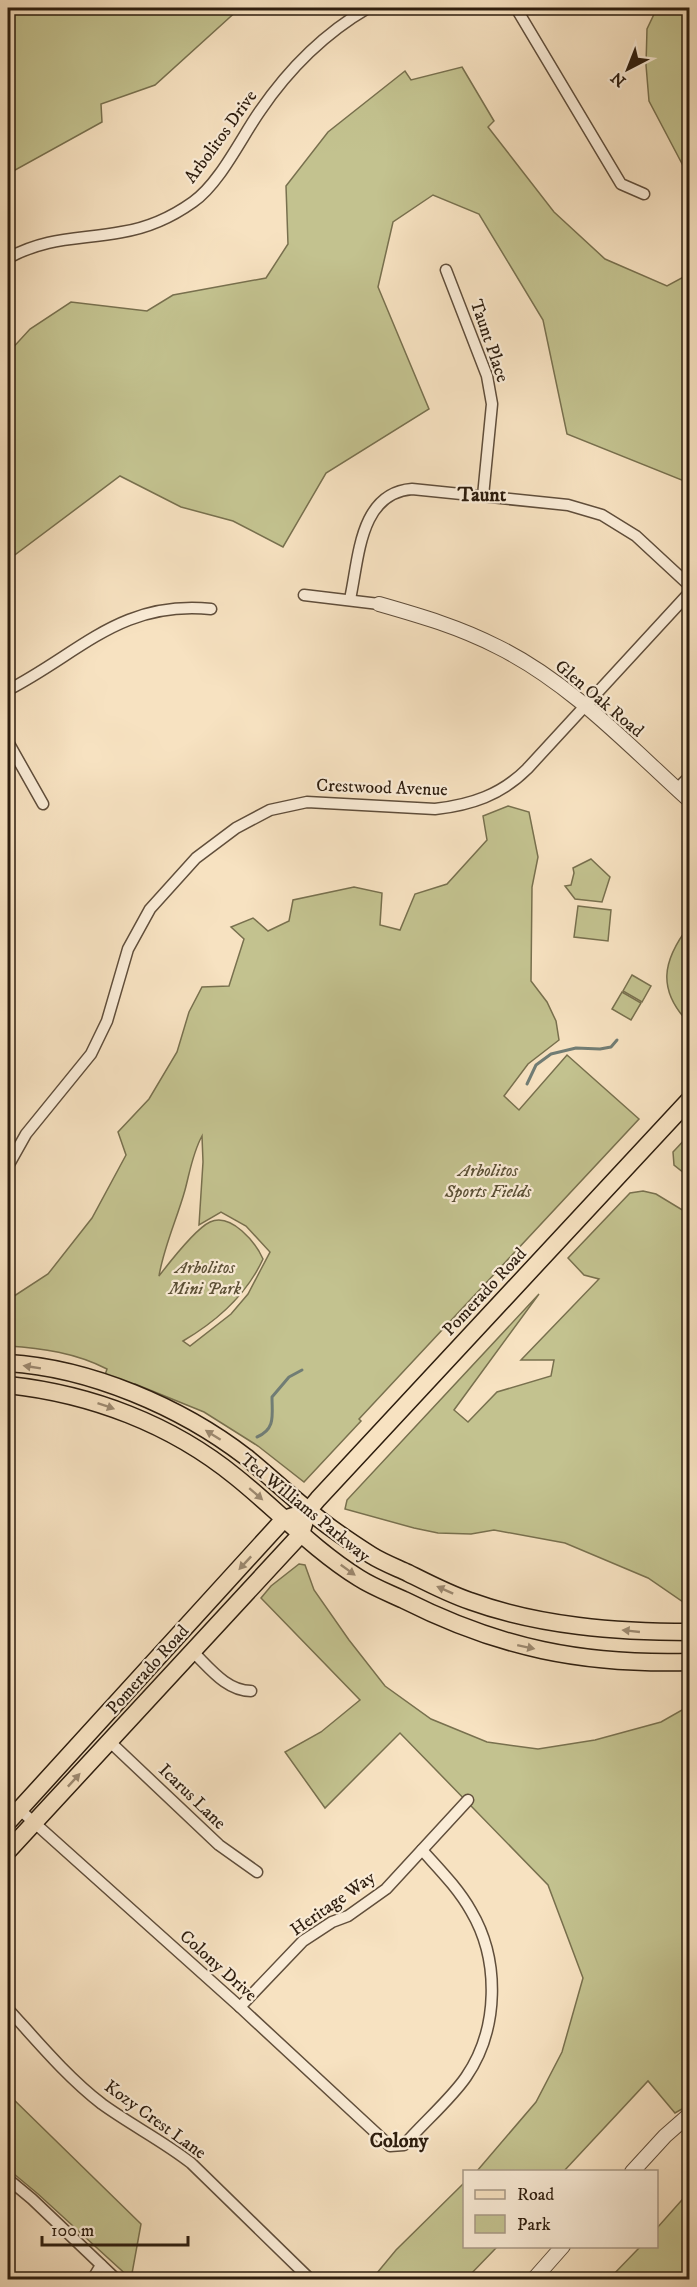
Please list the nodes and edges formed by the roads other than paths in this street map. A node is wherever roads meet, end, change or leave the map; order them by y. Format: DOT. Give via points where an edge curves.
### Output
graph roads {
  1 [pos="368,8"];
  2 [pos="516,8"];
  3 [pos="644,194"];
  4 [pos="8,258"];
  5 [pos="446,270"];
  6 [pos="483,496"];
  7 [pos="690,586"];
  8 [pos="690,592"];
  9 [pos="304,595"];
  10 [pos="351,599"];
  11 [pos="379,604"];
  12 [pos="211,609"];
  13 [pos="8,690"];
  14 [pos="584,706"];
  15 [pos="8,741"];
  16 [pos="690,776"];
  17 [pos="677,789"];
  18 [pos="690,801"];
  19 [pos="43,804"];
  20 [pos="690,1099"];
  21 [pos="8,1166"];
  22 [pos="8,1364"];
  23 [pos="8,1385"];
  24 [pos="308,1511"];
  25 [pos="284,1519"];
  26 [pos="301,1534"];
  27 [pos="690,1632"];
  28 [pos="192,1651"];
  29 [pos="690,1662"];
  30 [pos="251,1690"];
  31 [pos="110,1741"];
  32 [pos="468,1800"];
  33 [pos="13,1815"];
  34 [pos="34,1823"];
  35 [pos="422,1850"];
  36 [pos="8,1851"];
  37 [pos="257,1872"];
  38 [pos="240,2007"];
  39 [pos="8,2009"];
  40 [pos="690,2114"];
  41 [pos="634,2170"];
  42 [pos="8,2179"];
  43 [pos="562,2248"];
  44 [pos="101,2265"];
  45 [pos="92,2280"];
  46 [pos="117,2280"];
  47 [pos="311,2280"];
  48 [pos="533,2280"];
  1 -- 4 [label="street, Arbolitos Drive" via="346,21 299,62 195,201 151,225 54,240"];
  2 -- 3 [label="street" via="621,184"];
  5 -- 6 [label="street, Taunt Place" via="487,376 492,404"];
  6 -- 7 [label="street" via="568,505 602,515 636,536"];
  6 -- 10 [label="street" via="412,489 386,497 365,525"];
  8 -- 14 [label="street, Crestwood Avenue"];
  9 -- 10 [label="street, Glen Oak Road"];
  10 -- 11 [label="street, Glen Oak Road"];
  11 -- 14 [label="street, Glen Oak Road" via="443,622 500,648 557,683"];
  12 -- 13 [label="street" via="174,608 112,626"];
  14 -- 17 [label="street, Glen Oak Road"];
  14 -- 21 [label="street, Crestwood Avenue" via="519,777 488,798 435,809 307,802 270,810 236,828 196,858 150,909 128,950 107,1021 91,1054 26,1134"];
  15 -- 19 [label="street"];
  16 -- 17 [label="street"];
  17 -- 18 [label="street, Glen Oak Road"];
  20 -- 24 [label="main road, Pomerado Road"];
  24 -- 22 [label="main road, Ted Williams Parkway, one-way" via="246,1457 169,1409 88,1379"];
  23 -- 25 [label="main road, Ted Williams Parkway, one-way" via="53,1391 105,1405 170,1433 219,1463"];
  24 -- 25 [label="main road, Pomerado Road"];
  24 -- 26 [label="main road, Pomerado Road"];
  27 -- 24 [label="main road, Ted Williams Parkway, one-way" via="571,1625 469,1601 373,1556"];
  25 -- 26 [label="main road, Ted Williams Parkway"];
  25 -- 33 [label="main road, Pomerado Road, one-way"];
  26 -- 28 [label="main road, Pomerado Road"];
  26 -- 29 [label="main road, Ted Williams Parkway, one-way" via="359,1578 444,1620 505,1642 567,1656 641,1664"];
  28 -- 30 [label="street" via="230,1686"];
  28 -- 31 [label="main road, Pomerado Road"];
  34 -- 31 [label="main road, Pomerado Road, one-way"];
  31 -- 37 [label="street, Icarus Lane" via="219,1845"];
  32 -- 35 [label="street, Heritage Way"];
  33 -- 34 [label="street, Colony Drive"];
  34 -- 36 [label="main road, Pomerado Road"];
  34 -- 38 [label="street, Colony Drive"];
  35 -- 38 [label="street, Heritage Way" via="386,1889 303,1941"];
  35 -- 38 [label="street, Colony Drive" via="462,1897 487,1946 491,2007 482,2046 466,2077 404,2145 390,2146"];
  39 -- 47 [label="street, Kozy Crest Lane" via="77,2084 190,2163"];
  40 -- 41 [label="street"];
  42 -- 44 [label="street"];
  43 -- 48 [label="street"];
  44 -- 45 [label="street"];
  44 -- 46 [label="street"];
}
